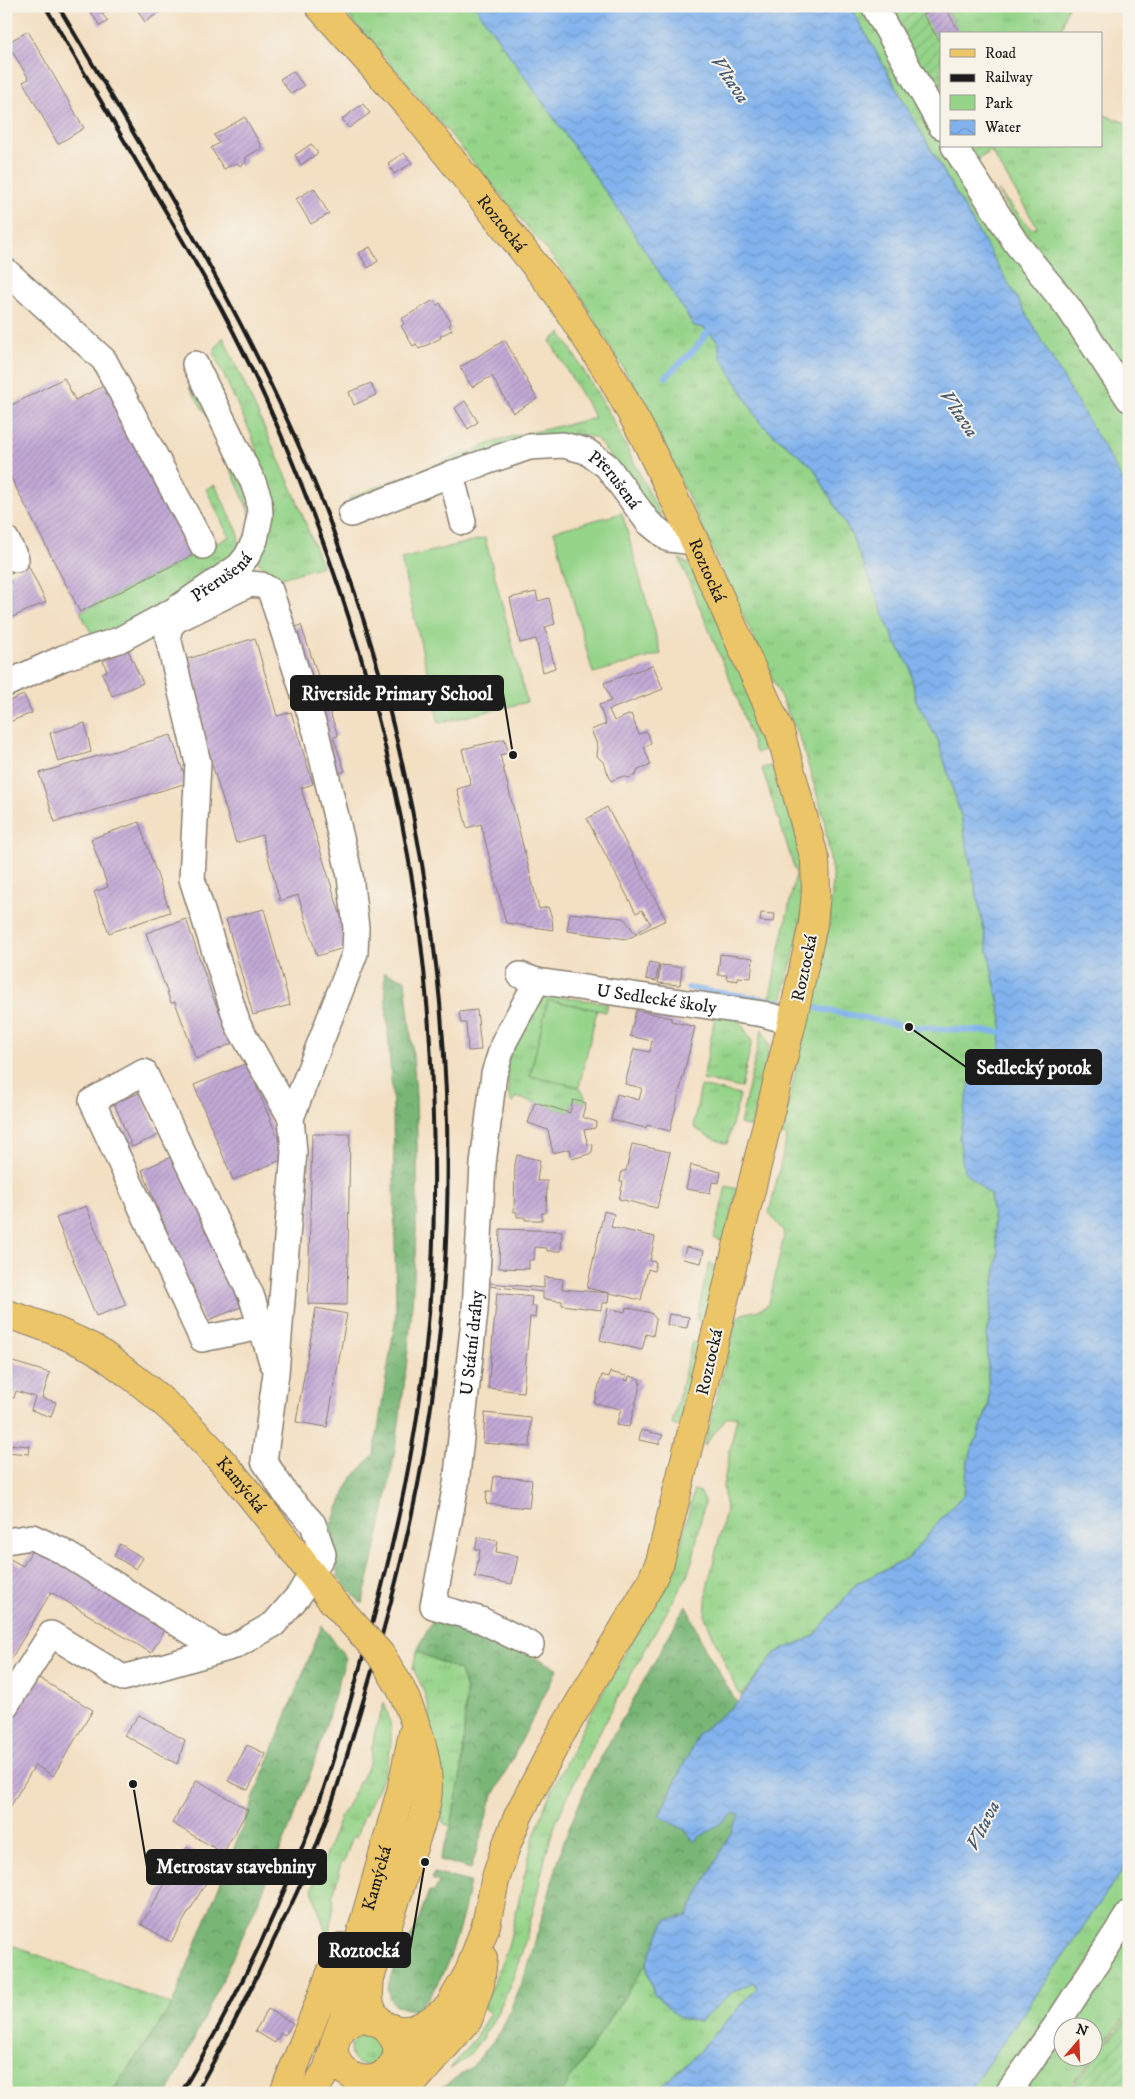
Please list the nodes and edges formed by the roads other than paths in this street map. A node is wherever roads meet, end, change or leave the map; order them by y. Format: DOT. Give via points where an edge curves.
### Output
graph roads {
  1 [pos="319,6"];
  2 [pos="874,6"];
  3 [pos="940,124"];
  4 [pos="955,148"];
  5 [pos="6,271"];
  6 [pos="195,364"];
  7 [pos="1129,399"];
  8 [pos="451,474"];
  9 [pos="351,514"];
  10 [pos="463,522"];
  11 [pos="695,542"];
  12 [pos="203,546"];
  13 [pos="6,684"];
  14 [pos="529,978"];
  15 [pos="792,1022"];
  16 [pos="291,1118"];
  17 [pos="6,1314"];
  18 [pos="261,1327"];
  19 [pos="276,1373"];
  20 [pos="6,1541"];
  21 [pos="312,1574"];
  22 [pos="531,1645"];
  23 [pos="220,1650"];
  24 [pos="6,1705"];
  25 [pos="415,1722"];
  26 [pos="394,1816"];
  27 [pos="1129,1913"];
  28 [pos="486,1924"];
  29 [pos="448,2008"];
  30 [pos="385,2025"];
  31 [pos="336,2038"];
  32 [pos="380,2076"];
  33 [pos="284,2093"];
  34 [pos="312,2093"];
  35 [pos="350,2093"];
  36 [pos="404,2093"];
  37 [pos="1008,2093"];
  1 -- 11 [label="main road, Roztocká" via="411,109 557,293 613,379"];
  2 -- 3 [label="street"];
  4 -- 7 [label="street" via="1016,243 1068,307"];
  5 -- 12 [label="street" via="104,360"];
  6 -- 13 [label="street, Přerušená" via="259,499 260,516 248,556 228,574 180,606 119,640 63,658"];
  8 -- 9 [label="street, Přerušená"];
  8 -- 10 [label="street"];
  8 -- 11 [label="street, Přerušená" via="528,447 563,445 586,451 607,466 648,522 668,539"];
  11 -- 15 [label="main road, Roztocká" via="780,732 815,860 814,924"];
  14 -- 15 [label="street, U Sedlecké školy" via="763,1014"];
  14 -- 22 [label="street, U Státní dráhy" via="494,1074 482,1164 475,1311 456,1484 433,1606 481,1620"];
  15 -- 28 [label="main road, Roztocká" via="660,1562 559,1737 520,1814 495,1881"];
  16 -- 16 [label="street" via="238,1025 192,879 198,763 168,637 169,628 176,620 249,584 270,590 316,732 350,876 356,928 355,952"];
  16 -- 19 [label="street" via="294,1152"];
  17 -- 21 [label="main road, Kamýcká" via="36,1323 92,1348 144,1384 191,1427 239,1481"];
  18 -- 18 [label="street" via="202,1339 92,1101 144,1072 251,1295"];
  18 -- 19 [label="street"];
  19 -- 21 [label="street" via="264,1461 285,1493 313,1524 323,1554"];
  20 -- 23 [label="street" via="32,1537 60,1550"];
  21 -- 23 [label="street" via="274,1624 235,1646"];
  21 -- 25 [label="main road, Kamýcká, bridge" via="381,1655"];
  23 -- 24 [label="street" via="123,1678 51,1634"];
  25 -- 26 [label="main road, Kamýcká" via="408,1766"];
  25 -- 30 [label="main road, Kamýcká" via="427,1772 426,1807 370,1978 370,2004"];
  26 -- 31 [label="main road, Kamýcká" via="347,1983 344,2017"];
  26 -- 33 [label="main road" via="366,1879"];
  27 -- 37 [label="street" via="1056,2027"];
  28 -- 29 [label="main road, Roztocká" via="469,1972"];
  28 -- 36 [label="main road" via="480,1985 468,2020"];
  29 -- 30 [label="main road, Roztocká" via="414,2028 405,2030"];
  29 -- 32 [label="main road, Roztocká" via="423,2047"];
  30 -- 31 [label="main road" via="372,2019 361,2019 346,2025"];
  30 -- 32 [label="main road, Kamýcká" via="396,2048 393,2064"];
  31 -- 32 [label="main road" via="335,2057 344,2073 362,2080"];
  31 -- 34 [label="main road, Kamýcká" via="327,2070"];
  32 -- 35 [label="main road, Roztocká"];
}
